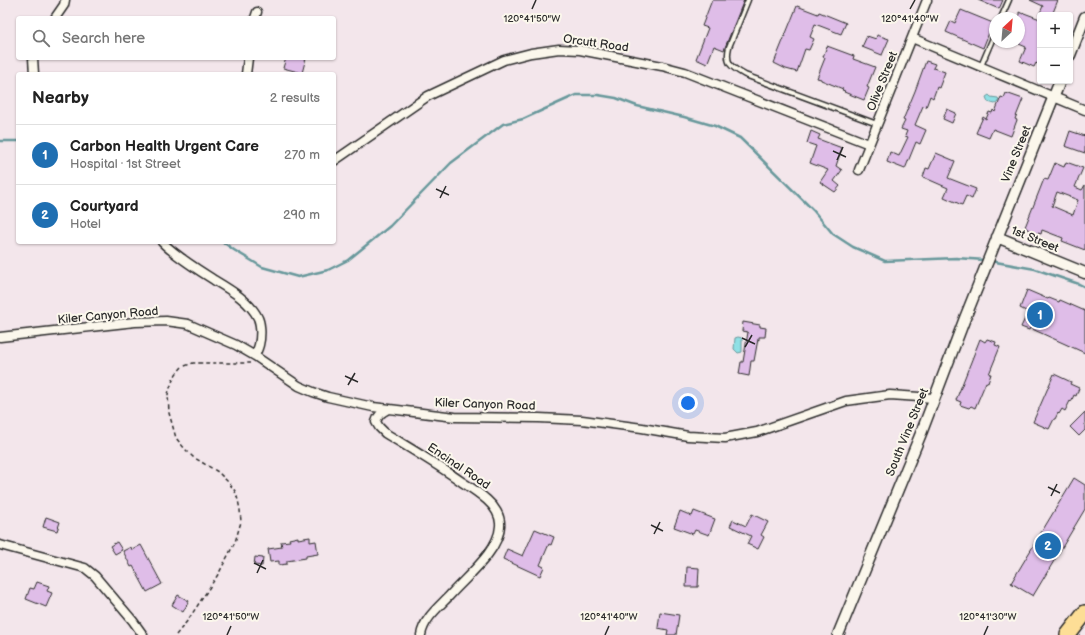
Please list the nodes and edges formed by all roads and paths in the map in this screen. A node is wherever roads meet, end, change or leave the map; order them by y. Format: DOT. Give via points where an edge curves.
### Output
graph roads {
  1 [pos="65,0"];
  2 [pos="748,0"];
  3 [pos="927,0"];
  4 [pos="1009,0"];
  5 [pos="1004,12"];
  6 [pos="56,16"];
  7 [pos="1085,17"];
  8 [pos="912,38"];
  9 [pos="989,47"];
  10 [pos="1073,48"];
  11 [pos="33,60"];
  12 [pos="248,60"];
  13 [pos="981,66"];
  14 [pos="34,72"];
  15 [pos="246,72"];
  16 [pos="1059,84"];
  17 [pos="1053,97"];
  18 [pos="1085,110"];
  19 [pos="877,124"];
  20 [pos="869,144"];
  21 [pos="336,160"];
  22 [pos="859,170"];
  23 [pos="997,237"];
  24 [pos="164,244"];
  25 [pos="1085,273"];
  26 [pos="0,337"];
  27 [pos="254,356"];
  28 [pos="266,364"];
  29 [pos="934,398"];
  30 [pos="388,409"];
  31 [pos="0,545"];
  32 [pos="1085,613"];
  33 [pos="143,635"];
  34 [pos="176,635"];
  35 [pos="421,635"];
  36 [pos="838,635"];
  37 [pos="1068,635"];
  1 -- 6 [label="street"];
  2 -- 19 [label="lane" via="727,55 728,62 734,69"];
  3 -- 8 [label="street, Olive Street"];
  4 -- 5 [label="lane"];
  7 -- 10 [label="street"];
  8 -- 13 [label="street"];
  8 -- 19 [label="street, Olive Street"];
  9 -- 13 [label="lane"];
  11 -- 14 [label="street"];
  12 -- 15 [label="street"];
  13 -- 17 [label="street"];
  16 -- 17 [label="street, Vine Street"];
  17 -- 18 [label="street"];
  17 -- 23 [label="street, Vine Street"];
  19 -- 20 [label="street, Olive Street"];
  20 -- 21 [label="street, Orcutt Road" via="685,72 580,50 558,49 504,60 428,96"];
  20 -- 22 [label="street, Olive Street"];
  23 -- 25 [label="street, 1st Street"];
  23 -- 29 [label="street, South Vine Street"];
  24 -- 27 [label="street" via="250,307 258,318 260,327 259,345"];
  26 -- 27 [label="street, Kiler Canyon Road" via="166,321 188,324 236,345"];
  27 -- 28 [label="street, Kiler Canyon Road"];
  28 -- 30 [label="street, Kiler Canyon Road" via="299,386 313,392"];
  28 -- 34 [label="path" via="193,363 182,367 176,374 168,394 169,413 176,438 193,457 218,472 235,491 241,522 235,542 219,573"];
  29 -- 30 [label="street, Kiler Canyon Road" via="890,395 846,401 757,432 725,438 688,436 582,420 455,417"];
  29 -- 36 [label="street, South Vine Street"];
  30 -- 35 [label="street, Encinal Road" via="380,413 376,422 385,433 471,488 487,500 500,519 496,540 488,555 429,617"];
  31 -- 33 [label="street" via="85,568 95,576"];
  32 -- 37 [label="highway"];
}
